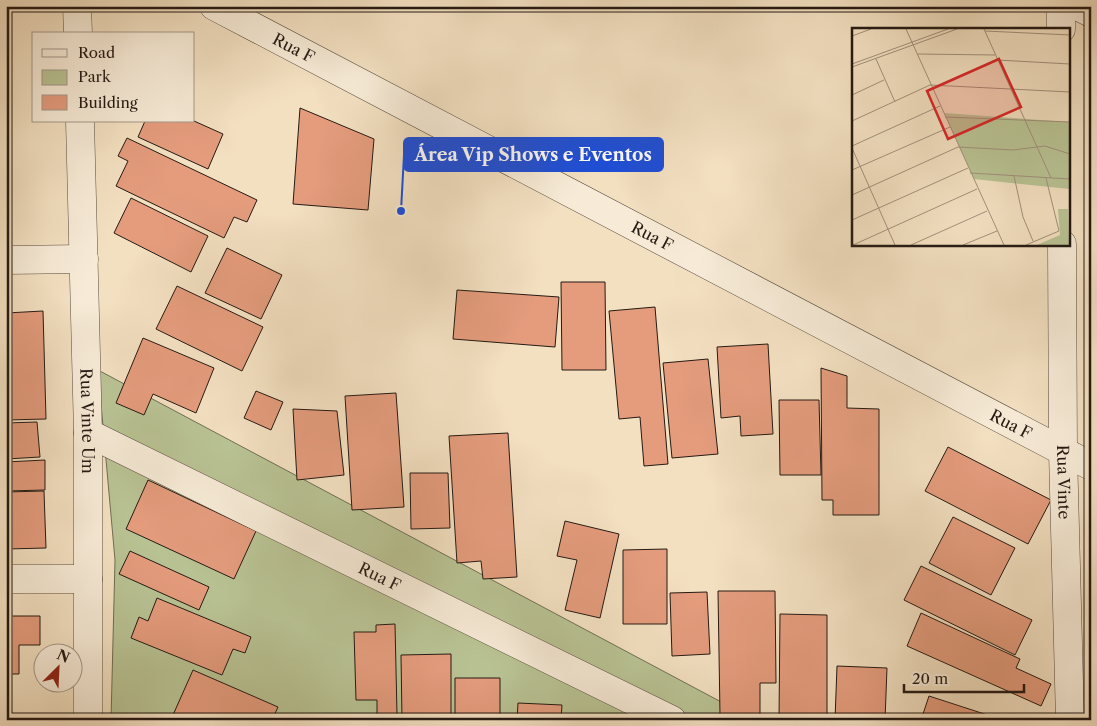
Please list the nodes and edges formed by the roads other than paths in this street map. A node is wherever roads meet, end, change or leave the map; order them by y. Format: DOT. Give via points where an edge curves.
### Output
graph roads {
  1 [pos="78,6"];
  2 [pos="214,6"];
  3 [pos="1061,6"];
  4 [pos="1077,6"];
  5 [pos="1091,13"];
  6 [pos="1061,28"];
  7 [pos="78,32"];
  8 [pos="80,122"];
  9 [pos="1062,245"];
  10 [pos="84,259"];
  11 [pos="6,260"];
  12 [pos="88,433"];
  13 [pos="1063,452"];
  14 [pos="1091,466"];
  15 [pos="6,579"];
  16 [pos="88,579"];
  17 [pos="88,720"];
  18 [pos="672,720"];
  19 [pos="1070,720"];
  1 -- 7 [label="street"];
  2 -- 13 [label="street, Rua F"];
  3 -- 6 [label="street"];
  4 -- 5 [label="street"];
  8 -- 10 [label="street, Rua Vinte Um"];
  9 -- 13 [label="street, Rua Vinte"];
  10 -- 11 [label="street"];
  10 -- 12 [label="street, Rua Vinte Um"];
  12 -- 16 [label="street, Rua Vinte Um"];
  12 -- 18 [label="street, Rua F"];
  13 -- 14 [label="street, Rua F"];
  13 -- 19 [label="street, Rua Vinte"];
  15 -- 16 [label="street"];
  16 -- 17 [label="street, Rua Vinte Um"];
}
